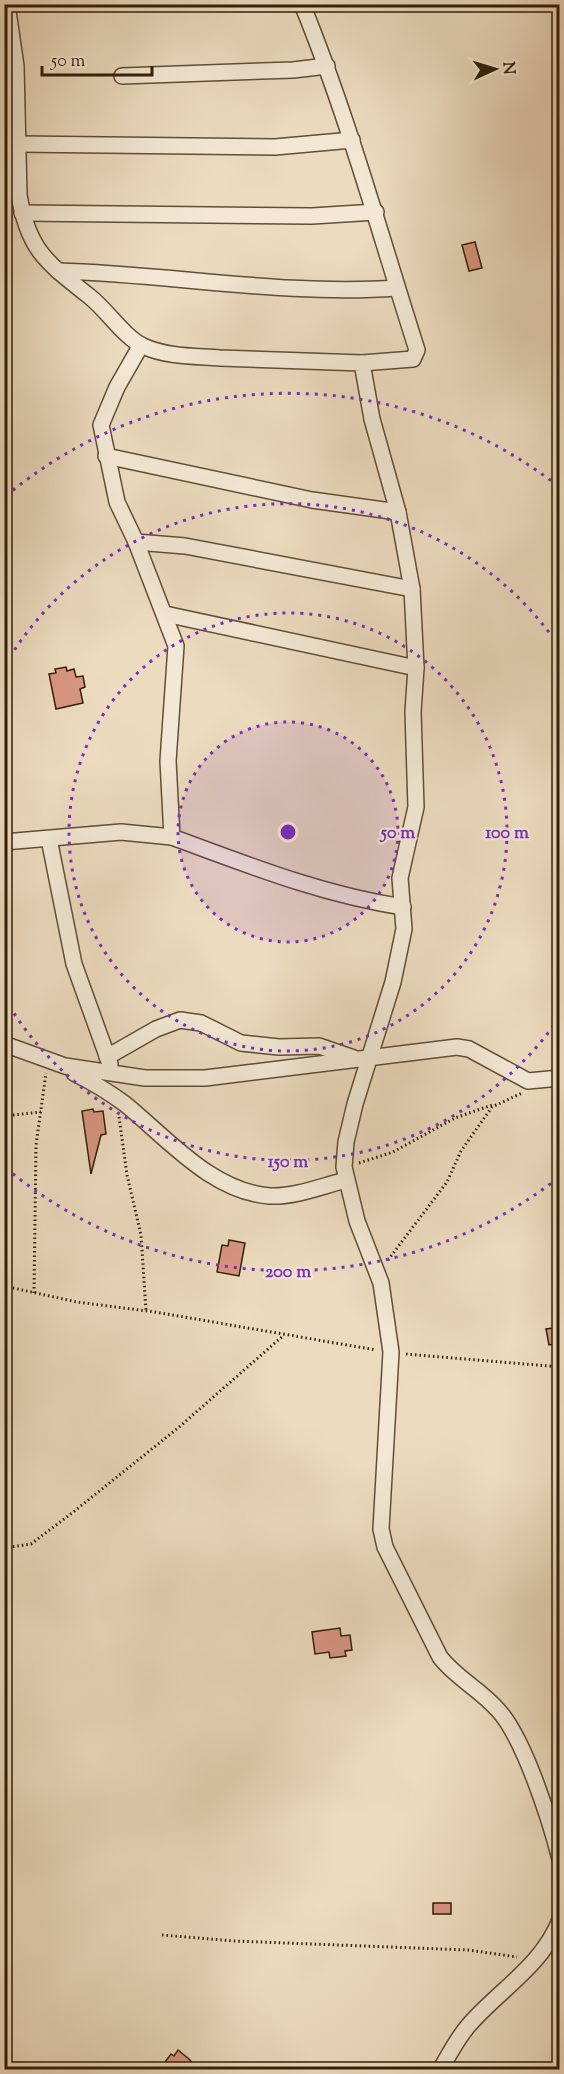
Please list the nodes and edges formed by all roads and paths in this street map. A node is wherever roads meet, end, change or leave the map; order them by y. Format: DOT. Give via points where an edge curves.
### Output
graph roads {
  1 [pos="7,4"];
  2 [pos="302,4"];
  3 [pos="327,66"];
  4 [pos="122,76"];
  5 [pos="11,119"];
  6 [pos="352,140"];
  7 [pos="18,144"];
  8 [pos="12,194"];
  9 [pos="376,212"];
  10 [pos="22,213"];
  11 [pos="58,271"];
  12 [pos="397,288"];
  13 [pos="141,345"];
  14 [pos="362,363"];
  15 [pos="106,456"];
  16 [pos="398,512"];
  17 [pos="136,542"];
  18 [pos="412,589"];
  19 [pos="165,614"];
  20 [pos="416,668"];
  21 [pos="172,837"];
  22 [pos="49,839"];
  23 [pos="4,842"];
  24 [pos="403,908"];
  25 [pos="4,1044"];
  26 [pos="107,1057"];
  27 [pos="47,1059"];
  28 [pos="363,1059"];
  29 [pos="64,1066"];
  30 [pos="115,1075"];
  31 [pos="560,1078"];
  32 [pos="526,1091"];
  33 [pos="117,1098"];
  34 [pos="497,1104"];
  35 [pos="40,1112"];
  36 [pos="4,1116"];
  37 [pos="345,1174"];
  38 [pos="378,1273"];
  39 [pos="4,1286"];
  40 [pos="34,1293"];
  41 [pos="146,1311"];
  42 [pos="284,1335"];
  43 [pos="391,1352"];
  44 [pos="560,1367"];
  45 [pos="4,1548"];
  46 [pos="549,1817"];
  47 [pos="560,1829"];
  48 [pos="560,1859"];
  49 [pos="560,1920"];
  50 [pos="162,1935"];
  51 [pos="536,1960"];
  52 [pos="440,2070"];
  1 -- 5 [label="street" via="16,66"];
  2 -- 3 [label="street"];
  3 -- 4 [label="street"];
  3 -- 6 [label="street"];
  5 -- 7 [label="street"];
  6 -- 7 [label="street" via="263,147"];
  6 -- 9 [label="street"];
  7 -- 8 [label="street"];
  8 -- 10 [label="street"];
  9 -- 10 [label="street" via="312,216"];
  9 -- 12 [label="street"];
  10 -- 11 [label="street" via="33,244"];
  11 -- 12 [label="street" via="166,276 286,290"];
  11 -- 13 [label="street" via="94,299"];
  12 -- 14 [label="street" via="417,355 413,359"];
  13 -- 14 [label="street" via="179,355"];
  13 -- 15 [label="street" via="103,417"];
  14 -- 16 [label="street" via="372,419"];
  15 -- 16 [label="street" via="312,500"];
  15 -- 17 [label="street" via="117,502"];
  16 -- 18 [label="street"];
  17 -- 18 [label="street" via="220,552"];
  17 -- 19 [label="street"];
  18 -- 20 [label="street"];
  19 -- 20 [label="street"];
  19 -- 21 [label="street" via="176,659 168,761"];
  20 -- 24 [label="street" via="416,807 400,878"];
  21 -- 22 [label="street" via="121,832"];
  21 -- 24 [label="street" via="306,885 359,901"];
  22 -- 23 [label="street"];
  22 -- 26 [label="street" via="74,964"];
  24 -- 28 [label="street" via="404,929 393,981"];
  25 -- 27 [label="street"];
  26 -- 28 [label="street" via="180,1020 201,1023 241,1043 319,1046"];
  26 -- 30 [label="street"];
  27 -- 29 [label="street"];
  27 -- 35 [label="path"];
  28 -- 30 [label="street" via="205,1078"];
  28 -- 31 [label="street" via="457,1047 469,1049 528,1081"];
  28 -- 37 [label="street" via="346,1143"];
  29 -- 30 [label="street"];
  29 -- 33 [label="street"];
  32 -- 34 [label="path"];
  33 -- 37 [label="street" via="184,1155 214,1176 248,1191 282,1195"];
  33 -- 41 [label="path" via="127,1174 141,1235"];
  34 -- 37 [label="path" via="455,1118"];
  34 -- 38 [label="path" via="461,1151 447,1182"];
  35 -- 36 [label="path"];
  35 -- 40 [label="path"];
  37 -- 38 [label="street" via="357,1221"];
  38 -- 43 [label="street"];
  39 -- 40 [label="path"];
  40 -- 41 [label="path"];
  41 -- 42 [label="path"];
  42 -- 43 [label="path"];
  42 -- 45 [label="path" via="178,1428 72,1513 31,1544"];
  43 -- 44 [label="path"];
  43 -- 46 [label="street" via="381,1518 385,1547 440,1657 504,1716"];
  46 -- 47 [label="street"];
  46 -- 48 [label="street"];
  49 -- 51 [label="street"];
  50 -- 51 [label="path" via="468,1950"];
  51 -- 52 [label="street" via="468,2025"];
}
